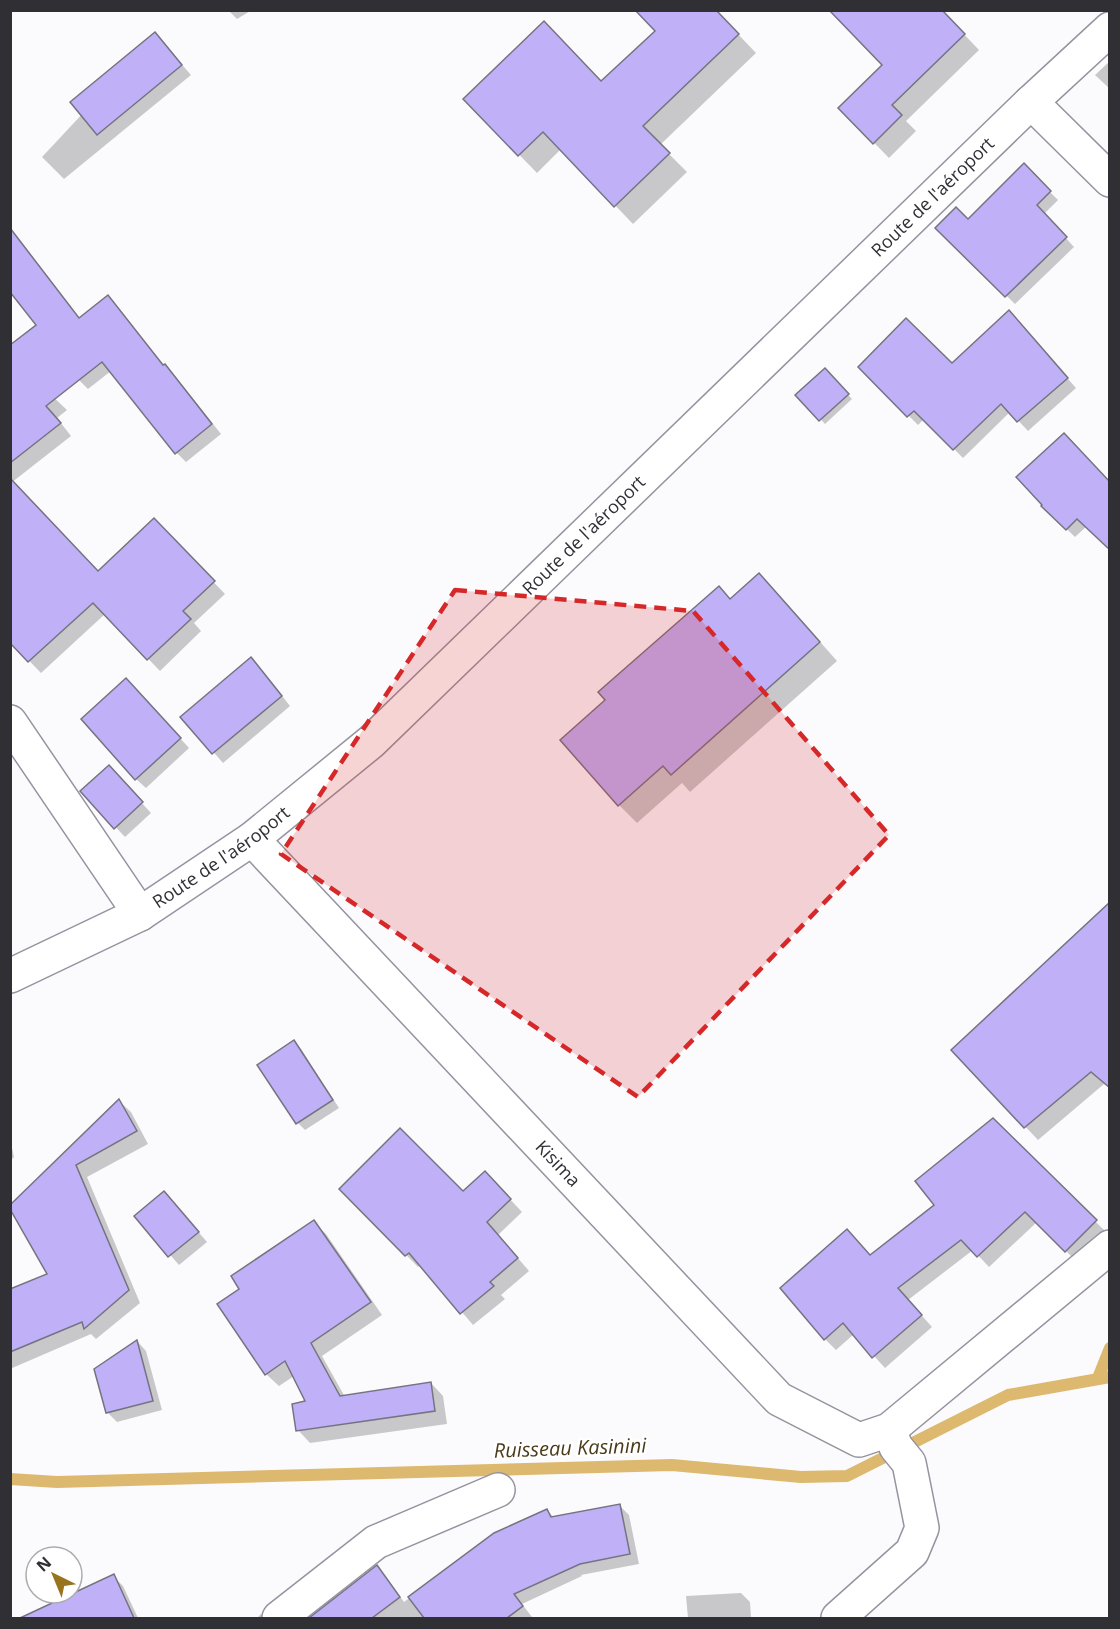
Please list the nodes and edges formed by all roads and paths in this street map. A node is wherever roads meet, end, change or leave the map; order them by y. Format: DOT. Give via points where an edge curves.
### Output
graph roads {
  1 [pos="1110,29"];
  2 [pos="1031,102"];
  3 [pos="1110,180"];
  4 [pos="10,722"];
  5 [pos="252,839"];
  6 [pos="140,914"];
  7 [pos="10,976"];
  8 [pos="1110,1247"];
  9 [pos="898,1447"];
  10 [pos="498,1490"];
  11 [pos="279,1618"];
  12 [pos="838,1618"];
  1 -- 2 [label="street, Route de l'aéroport"];
  2 -- 3 [label="street"];
  2 -- 5 [label="street, Route de l'aéroport" via="371,742"];
  4 -- 6 [label="street"];
  5 -- 6 [label="street, Route de l'aéroport"];
  5 -- 9 [label="street, Kisima" via="780,1399 859,1440"];
  6 -- 7 [label="street, Route de l'aéroport"];
  8 -- 9 [label="street"];
  9 -- 12 [label="street" via="922,1528 912,1552"];
  10 -- 11 [label="street" via="376,1542"];
}
